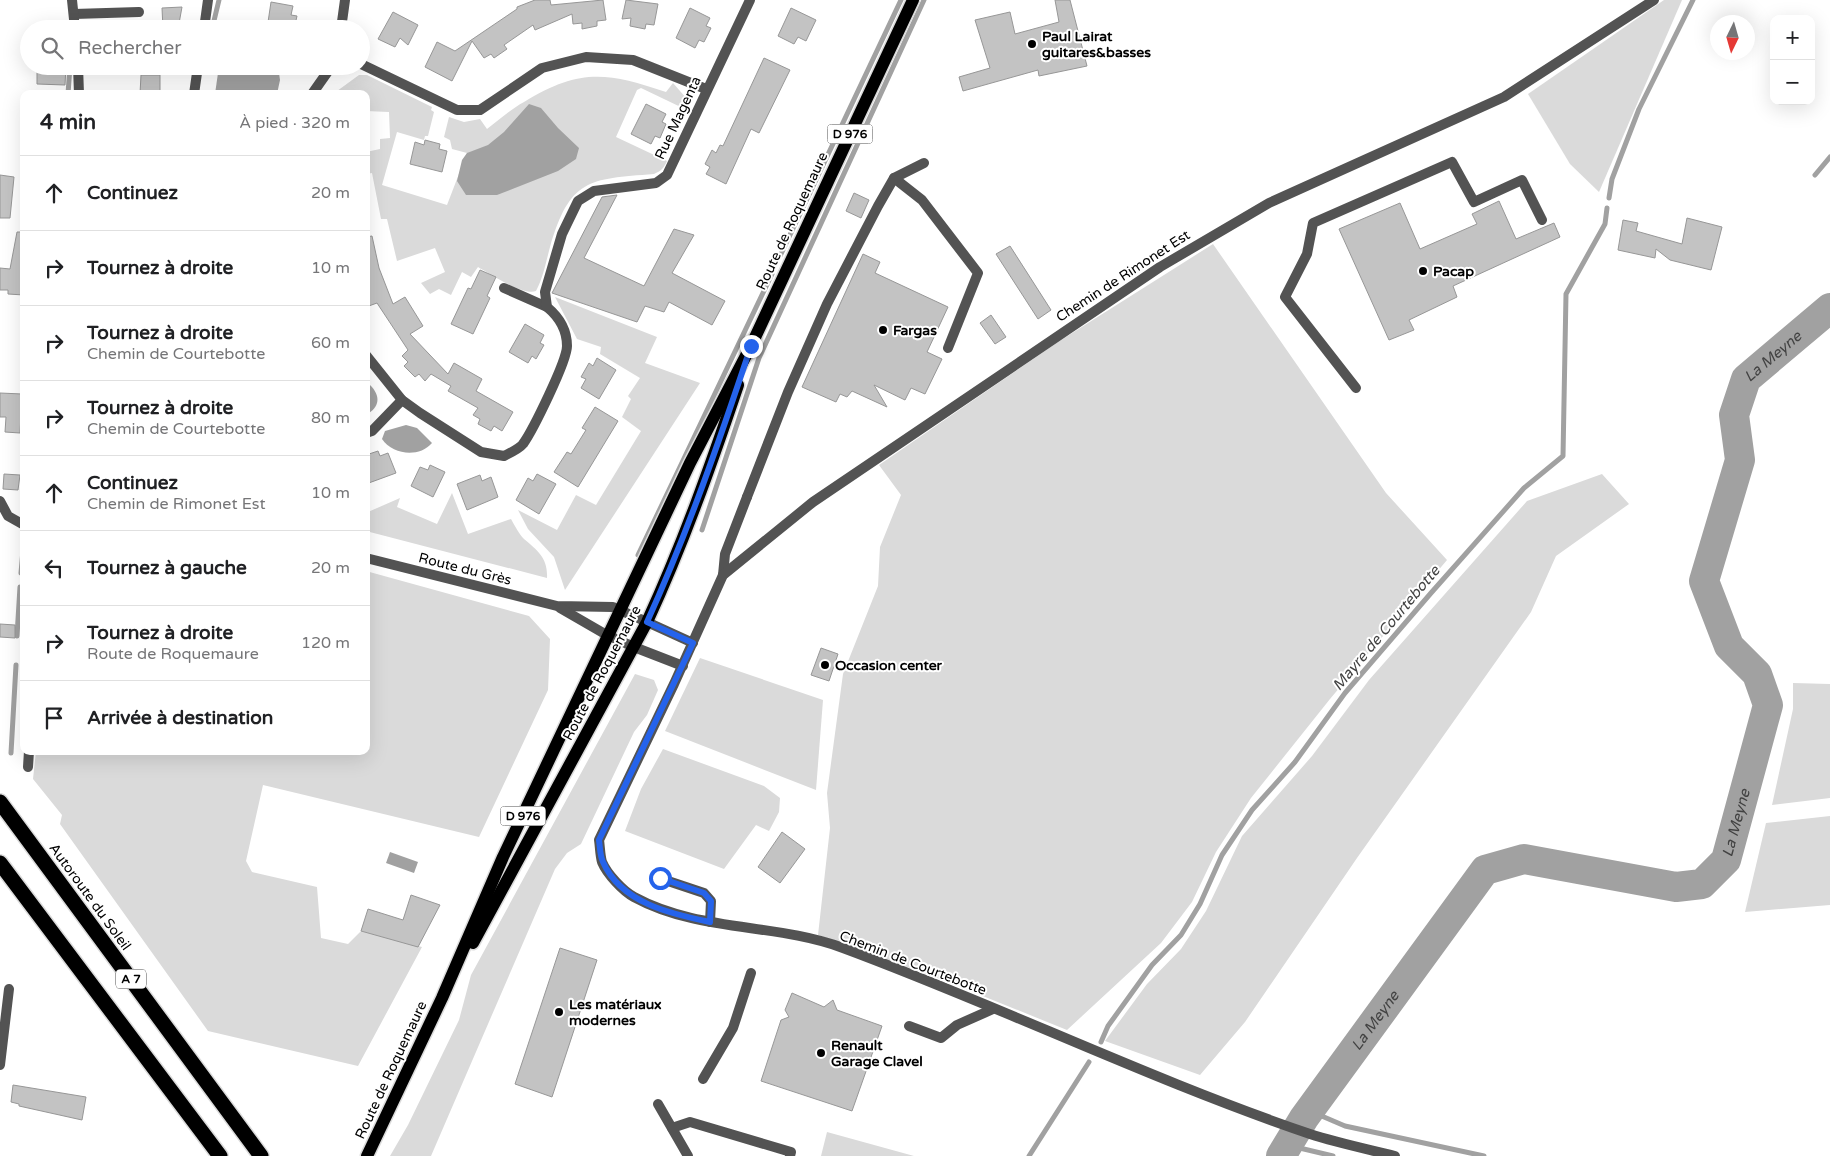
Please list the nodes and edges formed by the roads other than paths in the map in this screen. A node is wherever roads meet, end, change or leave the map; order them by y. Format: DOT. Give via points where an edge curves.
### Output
graph roads {
  1 [pos="72,0"];
  2 [pos="208,0"];
  3 [pos="345,0"];
  4 [pos="750,0"];
  5 [pos="913,0"];
  6 [pos="1654,0"];
  7 [pos="139,12"];
  8 [pos="74,14"];
  9 [pos="74,20"];
  10 [pos="205,20"];
  11 [pos="342,20"];
  12 [pos="370,68"];
  13 [pos="78,75"];
  14 [pos="197,75"];
  15 [pos="325,75"];
  16 [pos="706,89"];
  17 [pos="78,90"];
  18 [pos="195,90"];
  19 [pos="315,90"];
  20 [pos="924,163"];
  21 [pos="894,178"];
  22 [pos="1542,220"];
  23 [pos="504,288"];
  24 [pos="546,307"];
  25 [pos="751,346"];
  26 [pos="948,348"];
  27 [pos="370,360"];
  28 [pos="1356,388"];
  29 [pos="402,400"];
  30 [pos="370,432"];
  31 [pos="0,501"];
  32 [pos="20,524"];
  33 [pos="370,559"];
  34 [pos="723,575"];
  35 [pos="557,606"];
  36 [pos="622,610"];
  37 [pos="647,622"];
  38 [pos="610,636"];
  39 [pos="693,643"];
  40 [pos="634,647"];
  41 [pos="682,666"];
  42 [pos="28,755"];
  43 [pos="28,767"];
  44 [pos="0,802"];
  45 [pos="0,863"];
  46 [pos="660,878"];
  47 [pos="710,922"];
  48 [pos="751,973"];
  49 [pos="9,989"];
  50 [pos="442,998"];
  51 [pos="993,1009"];
  52 [pos="909,1026"];
  53 [pos="0,1065"];
  54 [pos="703,1079"];
  55 [pos="658,1104"];
  56 [pos="672,1128"];
  57 [pos="220,1156"];
  58 [pos="261,1156"];
  59 [pos="367,1156"];
  60 [pos="688,1156"];
  61 [pos="790,1156"];
  62 [pos="1395,1156"];
  1 -- 8 [label="street"];
  2 -- 10 [label="street"];
  3 -- 11 [label="street"];
  4 -- 16 [label="street, Rue Magenta"];
  5 -- 25 [label="main road, Route de Roquemaure / D 976"];
  6 -- 34 [label="street, Chemin de Rimonet Est" via="1504,97 1269,202 1160,267 814,502"];
  7 -- 8 [label="street"];
  8 -- 9 [label="street"];
  12 -- 16 [label="street" via="457,110 480,110 542,68 586,57 633,60"];
  13 -- 17 [label="street"];
  14 -- 18 [label="street"];
  15 -- 19 [label="street"];
  16 -- 24 [label="street, Rue Magenta" via="667,175 656,183 594,191 578,200 562,234 545,292"];
  20 -- 21 [label="street"];
  21 -- 26 [label="street" via="922,200 978,273"];
  21 -- 34 [label="street" via="826,304 788,392 725,554"];
  22 -- 28 [label="street" via="1522,180 1474,202 1452,162 1313,223 1307,254 1285,297"];
  23 -- 24 [label="street"];
  24 -- 29 [label="street" via="559,317 568,347 523,445 504,456 482,452"];
  25 -- 36 [label="main road, Route de Roquemaure / D 976" via="690,463"];
  25 -- 37 [label="main road, Route de Roquemaure / D 976" via="703,488"];
  27 -- 29 [label="street"];
  29 -- 30 [label="street"];
  31 -- 32 [label="street" via="8,516"];
  33 -- 35 [label="street, Route du Grès"];
  34 -- 39 [label="street, Chemin de Rimonet Est"];
  35 -- 36 [label="street"];
  35 -- 38 [label="street"];
  36 -- 37 [label="street"];
  36 -- 38 [label="main road, Route de Roquemaure / D 976"];
  37 -- 39 [label="street"];
  37 -- 40 [label="main road, Route de Roquemaure / D 976"];
  38 -- 40 [label="street"];
  38 -- 50 [label="main road, Route de Roquemaure / D 976" via="503,857"];
  39 -- 41 [label="street, Chemin de Rimonet Est"];
  40 -- 41 [label="street"];
  40 -- 50 [label="main road, Route de Roquemaure / D 976"];
  41 -- 47 [label="street, Chemin de Courtebotte" via="599,840 602,862 631,896 681,916"];
  42 -- 43 [label="street"];
  44 -- 58 [label="highway, Autoroute du Soleil / A 7"];
  45 -- 57 [label="highway, A 7"];
  46 -- 47 [label="street" via="704,893 711,901"];
  47 -- 51 [label="street, Chemin de Courtebotte" via="766,929 841,947"];
  48 -- 54 [label="street" via="733,1028"];
  49 -- 53 [label="street"];
  50 -- 59 [label="main road, Route de Roquemaure / D 976"];
  51 -- 52 [label="street" via="957,1025 941,1038"];
  51 -- 62 [label="street, Chemin de Courtebotte" via="1230,1105 1311,1134"];
  55 -- 56 [label="street"];
  56 -- 60 [label="street"];
  56 -- 61 [label="street" via="690,1122 791,1152"];
}
